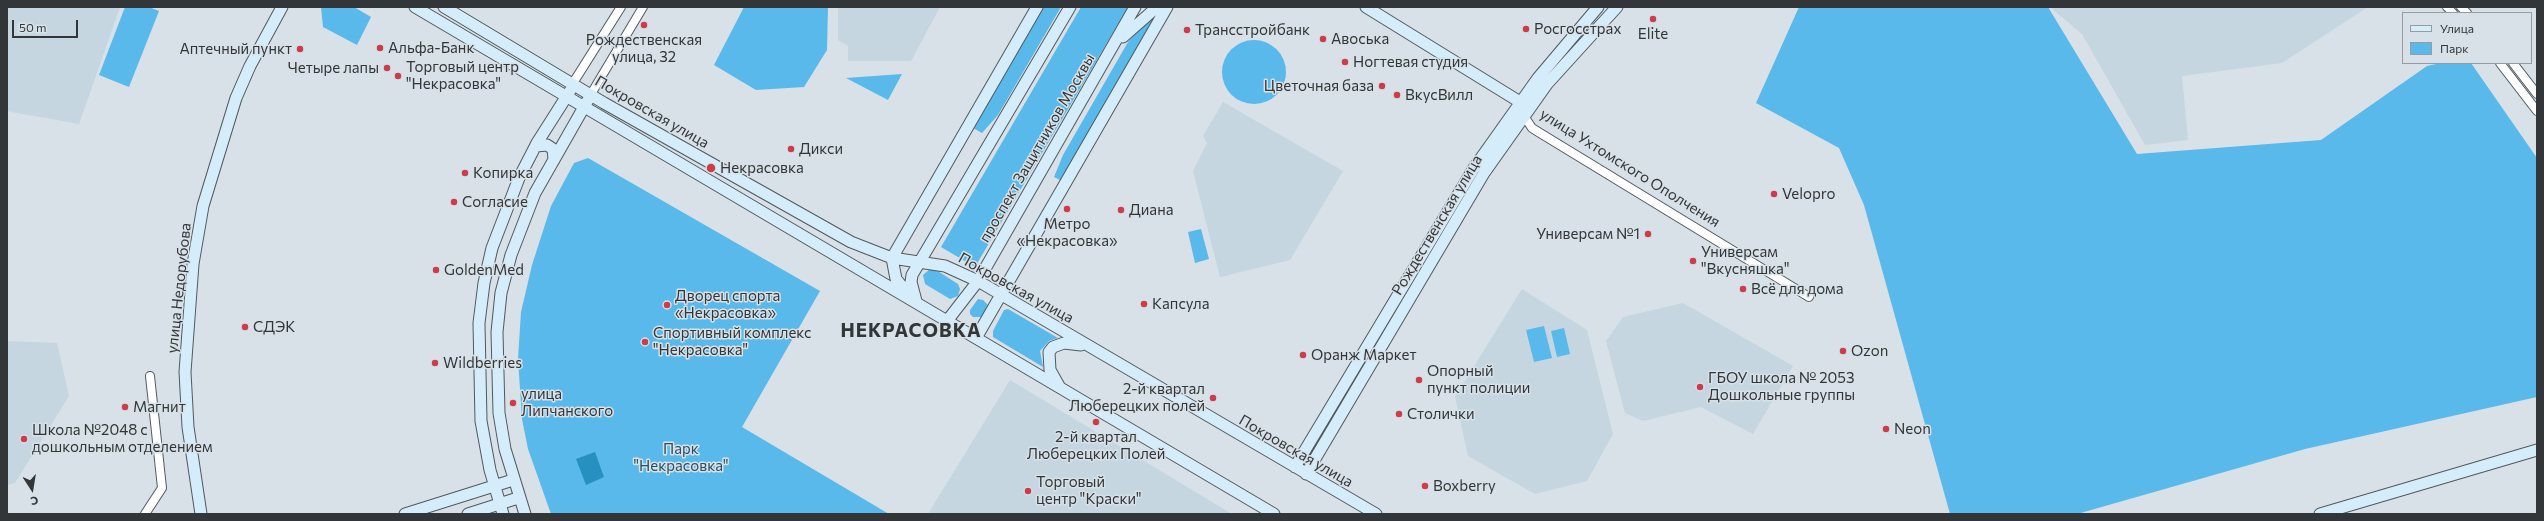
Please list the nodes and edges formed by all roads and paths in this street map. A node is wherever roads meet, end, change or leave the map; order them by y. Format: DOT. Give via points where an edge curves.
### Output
graph roads {
  1 [pos="282,7"];
  2 [pos="415,7"];
  3 [pos="444,7"];
  4 [pos="621,7"];
  5 [pos="1037,7"];
  6 [pos="1135,7"];
  7 [pos="1157,7"];
  8 [pos="1167,7"];
  9 [pos="1366,7"];
  10 [pos="1598,7"];
  11 [pos="1616,7"];
  12 [pos="641,8"];
  13 [pos="1068,10"];
  14 [pos="1110,51"];
  15 [pos="2501,64"];
  16 [pos="2514,64"];
  17 [pos="573,83"];
  18 [pos="591,94"];
  19 [pos="2537,94"];
  20 [pos="567,96"];
  21 [pos="1520,102"];
  22 [pos="586,106"];
  23 [pos="2537,111"];
  24 [pos="1524,116"];
  25 [pos="536,146"];
  26 [pos="554,160"];
  27 [pos="892,258"];
  28 [pos="922,261"];
  29 [pos="978,281"];
  30 [pos="1001,296"];
  31 [pos="1809,296"];
  32 [pos="916,301"];
  33 [pos="947,321"];
  34 [pos="976,338"];
  35 [pos="1090,348"];
  36 [pos="150,376"];
  37 [pos="1064,391"];
  38 [pos="2537,450"];
  39 [pos="1295,467"];
  40 [pos="1306,474"];
  41 [pos="512,480"];
  42 [pos="494,486"];
  43 [pos="518,498"];
  44 [pos="502,509"];
  45 [pos="1268,513"];
  46 [pos="145,514"];
  47 [pos="201,514"];
  48 [pos="405,514"];
  49 [pos="468,514"];
  50 [pos="525,514"];
  51 [pos="1376,514"];
  52 [pos="2320,514"];
  1 -- 47 [label="street, улица Недорубова" via="236,98 203,206 193,264 185,372 188,427"];
  2 -- 20 [label="street, Покровская улица"];
  3 -- 17 [label="street, Покровская улица"];
  4 -- 17 [label="street"];
  5 -- 27 [label="street"];
  6 -- 14 [label="street, проспект Защитников Москвы"];
  7 -- 14 [label="street" via="1135,24"];
  8 -- 30 [label="street"];
  9 -- 21 [label="street"];
  10 -- 21 [label="street, Рождественская улица"];
  11 -- 24 [label="street, Рождественская улица" via="1547,84"];
  12 -- 18 [label="street"];
  13 -- 28 [label="street"];
  14 -- 29 [label="street, проспект Защитников Москвы"];
  15 -- 23 [label="street"];
  16 -- 19 [label="street"];
  17 -- 18 [label="street, Покровская улица"];
  17 -- 20 [label="street"];
  18 -- 22 [label="street"];
  18 -- 27 [label="street, Покровская улица" via="850,242"];
  20 -- 22 [label="street, Покровская улица"];
  20 -- 25 [label="street"];
  21 -- 24 [label="street, улица Ухтомского Ополчения" via="1524,108"];
  21 -- 39 [label="street, Рождественская улица" via="1441,221"];
  22 -- 26 [label="street"];
  22 -- 32 [label="street, Покровская улица" via="861,271"];
  24 -- 31 [label="street, улица Ухтомского Ополчения" via="1536,131"];
  24 -- 40 [label="street, Рождественская улица" via="1484,173"];
  25 -- 26 [label="street" via="547,145 552,149"];
  25 -- 42 [label="street" via="519,178 495,241 484,283 479,323 481,421"];
  26 -- 41 [label="street" via="530,206 511,255 501,293 497,332 497,382 505,450"];
  27 -- 28 [label="street, Покровская улица"];
  27 -- 32 [label="street" via="896,279"];
  28 -- 29 [label="street, Покровская улица" via="945,266"];
  28 -- 32 [label="street" via="912,275 911,282"];
  29 -- 30 [label="street, Покровская улица"];
  29 -- 33 [label="street, проспект Защитников Москвы"];
  30 -- 34 [label="street"];
  30 -- 35 [label="street, Покровская улица"];
  32 -- 33 [label="street, Покровская улица"];
  33 -- 34 [label="street, Покровская улица"];
  34 -- 37 [label="street, Покровская улица"];
  35 -- 37 [label="street" via="1064,343 1053,347 1050,352 1050,370"];
  35 -- 39 [label="street, Покровская улица"];
  36 -- 46 [label="street" via="162,488"];
  37 -- 45 [label="street, Покровская улица"];
  38 -- 52 [label="street"];
  39 -- 40 [label="street, Покровская улица"];
  40 -- 51 [label="street, Покровская улица"];
  41 -- 42 [label="street"];
  41 -- 43 [label="street"];
  42 -- 44 [label="street"];
  42 -- 48 [label="street"];
  43 -- 44 [label="street"];
  43 -- 50 [label="street"];
  44 -- 49 [label="street"];
}
